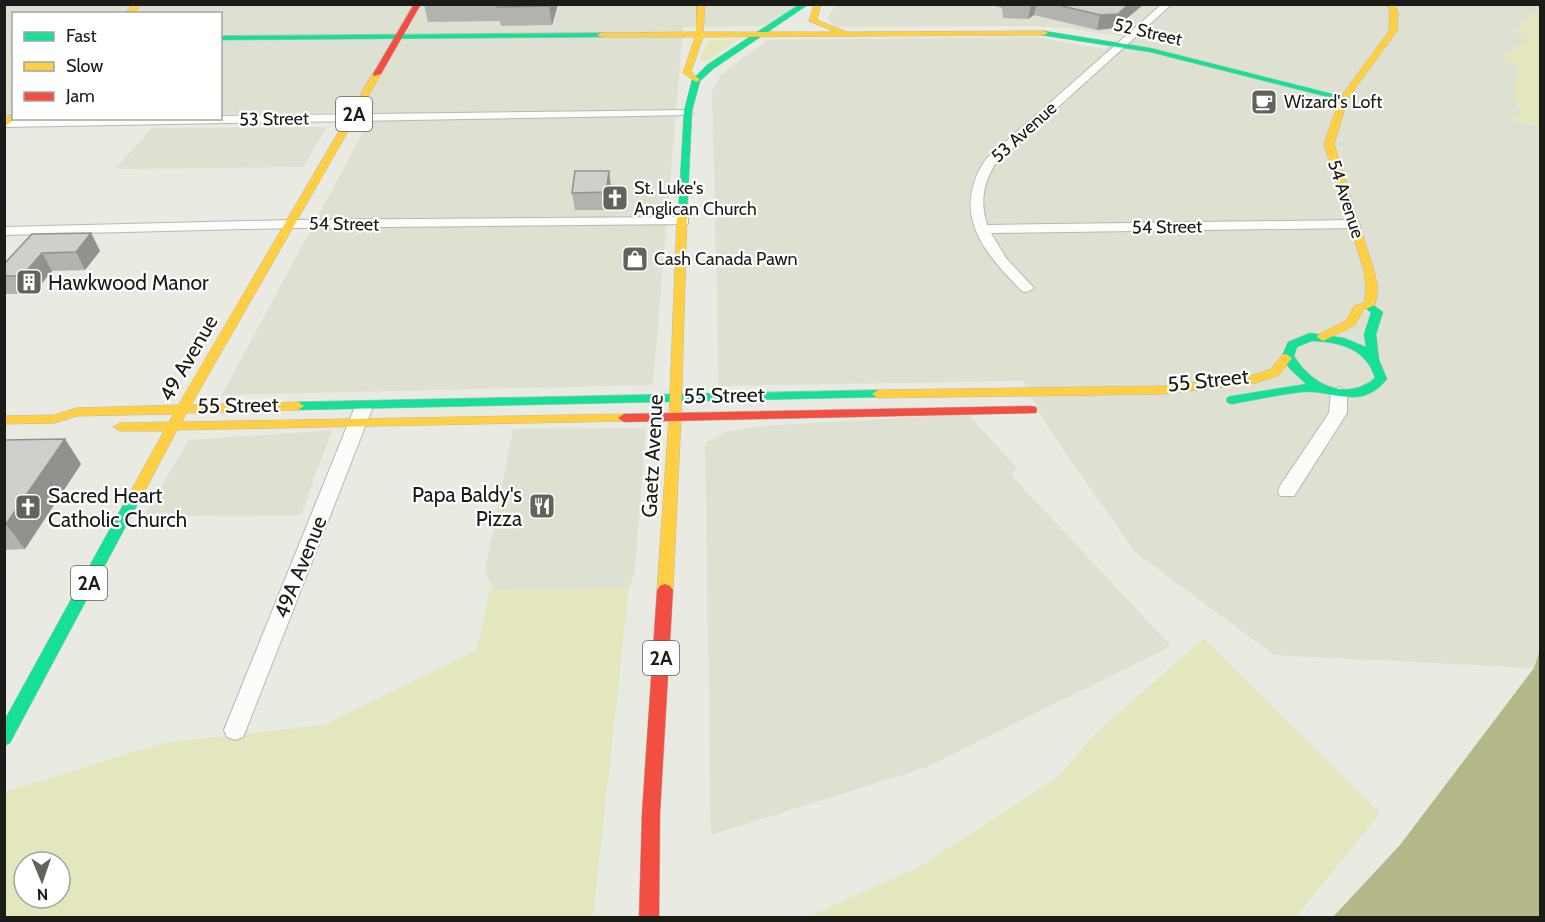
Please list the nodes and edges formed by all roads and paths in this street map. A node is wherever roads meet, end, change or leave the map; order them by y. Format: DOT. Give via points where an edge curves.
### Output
graph roads {
  1 [pos="418,4"];
  2 [pos="701,4"];
  3 [pos="806,4"];
  4 [pos="818,4"];
  5 [pos="1168,4"];
  6 [pos="1390,4"];
  7 [pos="843,32"];
  8 [pos="700,33"];
  9 [pos="759,33"];
  10 [pos="400,36"];
  11 [pos="222,38"];
  12 [pos="1123,44"];
  13 [pos="696,80"];
  14 [pos="1344,98"];
  15 [pos="687,113"];
  16 [pos="352,118"];
  17 [pos="180,120"];
  18 [pos="222,120"];
  19 [pos="7,122"];
  20 [pos="683,221"];
  21 [pos="290,224"];
  22 [pos="1353,224"];
  23 [pos="982,229"];
  24 [pos="4,231"];
  25 [pos="1027,288"];
  26 [pos="1369,305"];
  27 [pos="1323,337"];
  28 [pos="1286,358"];
  29 [pos="1374,359"];
  30 [pos="1331,390"];
  31 [pos="676,398"];
  32 [pos="1214,402"];
  33 [pos="182,409"];
  34 [pos="1051,409"];
  35 [pos="362,414"];
  36 [pos="675,417"];
  37 [pos="55,419"];
  38 [pos="4,420"];
  39 [pos="79,426"];
  40 [pos="101,426"];
  41 [pos="173,428"];
  42 [pos="1287,491"];
  43 [pos="235,729"];
  44 [pos="4,738"];
  45 [pos="649,918"];
  1 -- 10 [label="street, 49 Avenue / 2A"];
  2 -- 8 [label="street, Gaetz Avenue"];
  3 -- 9 [label="street"];
  4 -- 7 [label="street" via="813,21"];
  5 -- 12 [label="street, 53 Avenue"];
  6 -- 14 [label="street, 54 Avenue" via="1395,12 1393,31"];
  7 -- 9 [label="street, 52 Street"];
  7 -- 12 [label="street, 52 Street" via="1032,32"];
  8 -- 9 [label="street, 52 Street"];
  8 -- 10 [label="street, 52 Street"];
  8 -- 13 [label="street, Gaetz Avenue" via="687,73"];
  9 -- 13 [label="street"];
  10 -- 11 [label="street, 52 Street"];
  10 -- 16 [label="street, 49 Avenue / 2A"];
  12 -- 14 [label="street, 52 Street"];
  12 -- 23 [label="street, 53 Avenue" via="984,169 974,197"];
  13 -- 15 [label="street, Gaetz Avenue / 2A"];
  14 -- 22 [label="street, 54 Avenue" via="1329,144"];
  15 -- 16 [label="street, 53 Street"];
  15 -- 20 [label="street, Gaetz Avenue / 2A"];
  16 -- 18 [label="street, 53 Street"];
  16 -- 21 [label="street, 49 Avenue / 2A"];
  17 -- 19 [label="street, 53 Street"];
  20 -- 21 [label="street, 54 Street"];
  20 -- 31 [label="street, Gaetz Avenue / 2A"];
  21 -- 24 [label="street, 54 Street"];
  21 -- 33 [label="street, 49 Avenue / 2A"];
  22 -- 23 [label="street, 54 Street"];
  22 -- 26 [label="street, 54 Avenue" via="1369,271"];
  23 -- 25 [label="street, 53 Avenue" via="1002,263"];
  26 -- 27 [label="street" via="1358,308 1352,324"];
  26 -- 29 [label="street, 54 Avenue" via="1377,312 1370,334"];
  27 -- 28 [label="street, 55 Street" via="1291,344"];
  27 -- 29 [label="street" via="1352,344"];
  28 -- 30 [label="street" via="1298,374"];
  28 -- 31 [label="street, 55 Street" via="1268,375 1197,388"];
  29 -- 30 [label="street, 55 Street" via="1381,371 1376,386 1354,393"];
  30 -- 32 [label="street, 55 Street" via="1302,388"];
  30 -- 42 [label="street" via="1338,413"];
  31 -- 35 [label="street, 55 Street"];
  31 -- 36 [label="street, Gaetz Avenue / 2A"];
  33 -- 35 [label="street, 55 Street"];
  33 -- 37 [label="street, 55 Street" via="76,412"];
  33 -- 41 [label="street, 49 Avenue / 2A"];
  34 -- 36 [label="street, 55 Street"];
  35 -- 36 [label="street, 55 Street"];
  35 -- 41 [label="street, 55 Street"];
  35 -- 43 [label="street, 49A Avenue"];
  36 -- 45 [label="street, Gaetz Avenue / 2A" via="651,813"];
  37 -- 38 [label="street, 55 Street"];
  37 -- 39 [label="street, 55 Street" via="68,426"];
  40 -- 41 [label="street, 55 Street"];
  41 -- 44 [label="street, 49 Avenue / 2A"];
}
